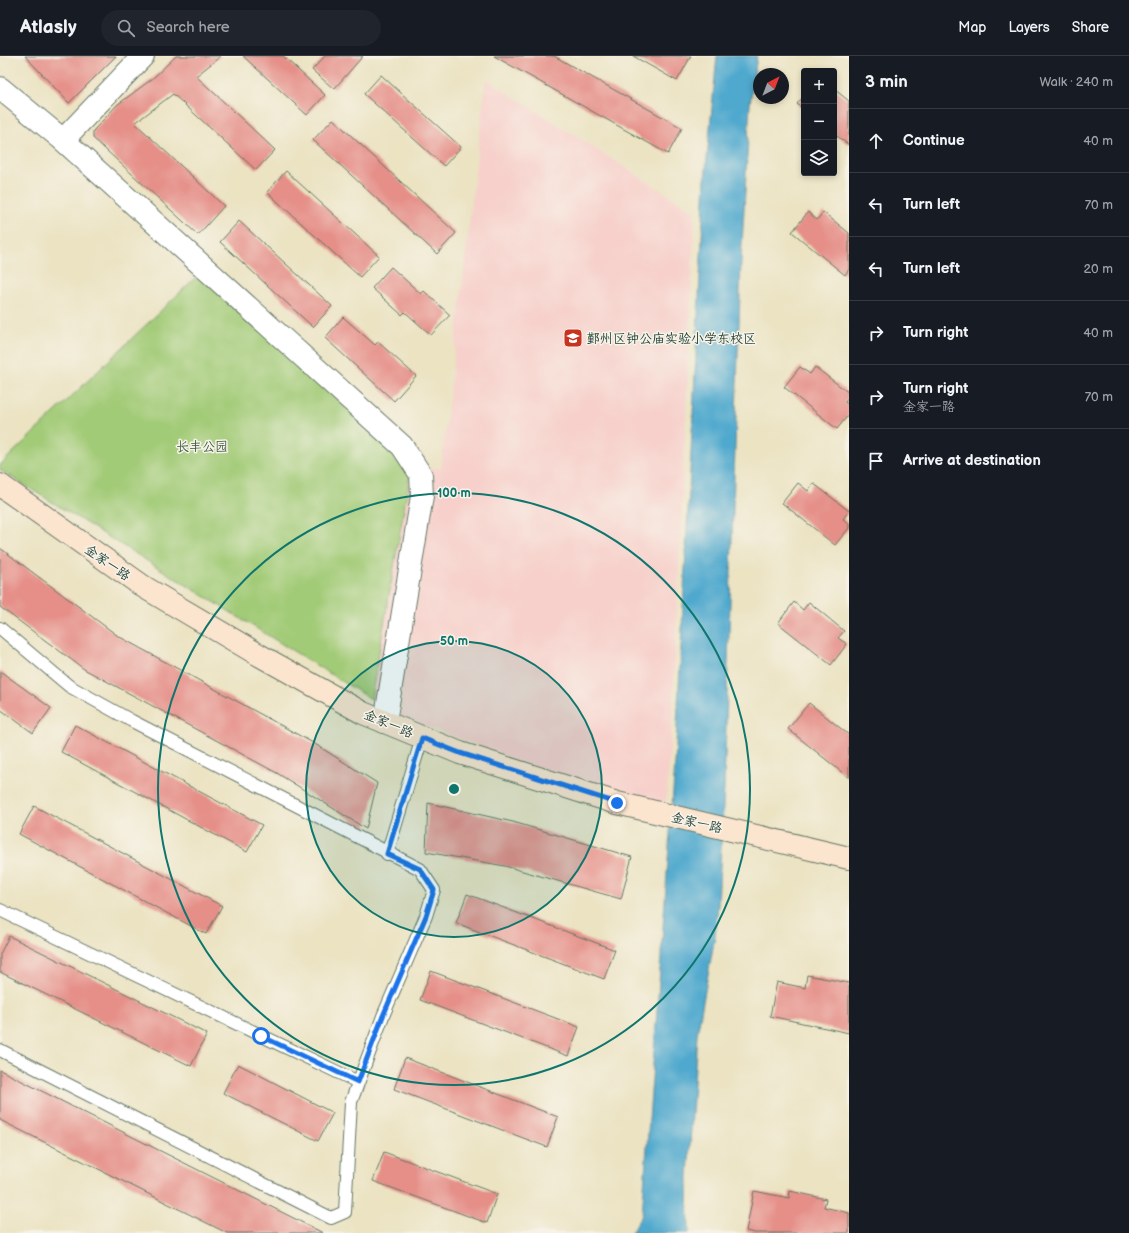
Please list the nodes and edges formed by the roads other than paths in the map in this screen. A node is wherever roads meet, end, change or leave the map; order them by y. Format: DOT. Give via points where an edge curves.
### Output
graph roads {
  1 [pos="143,56"];
  2 [pos="0,88"];
  3 [pos="63,140"];
  4 [pos="0,485"];
  5 [pos="0,628"];
  6 [pos="385,722"];
  7 [pos="422,738"];
  8 [pos="387,854"];
  9 [pos="849,858"];
  10 [pos="0,910"];
  11 [pos="0,1050"];
  12 [pos="358,1082"];
  1 -- 3 [label="street"];
  2 -- 3 [label="street"];
  3 -- 6 [label="street" via="402,446 421,475 422,496"];
  4 -- 6 [label="street, 金家一路" via="144,587 259,655 363,713"];
  5 -- 8 [label="lane" via="69,686"];
  6 -- 7 [label="street, 金家一路"];
  7 -- 8 [label="lane"];
  7 -- 9 [label="street, 金家一路" via="460,753 617,803"];
  8 -- 12 [label="lane" via="420,869 434,890 426,916"];
  10 -- 12 [label="lane"];
  11 -- 12 [label="lane" via="331,1218 345,1212 350,1102"];
}
